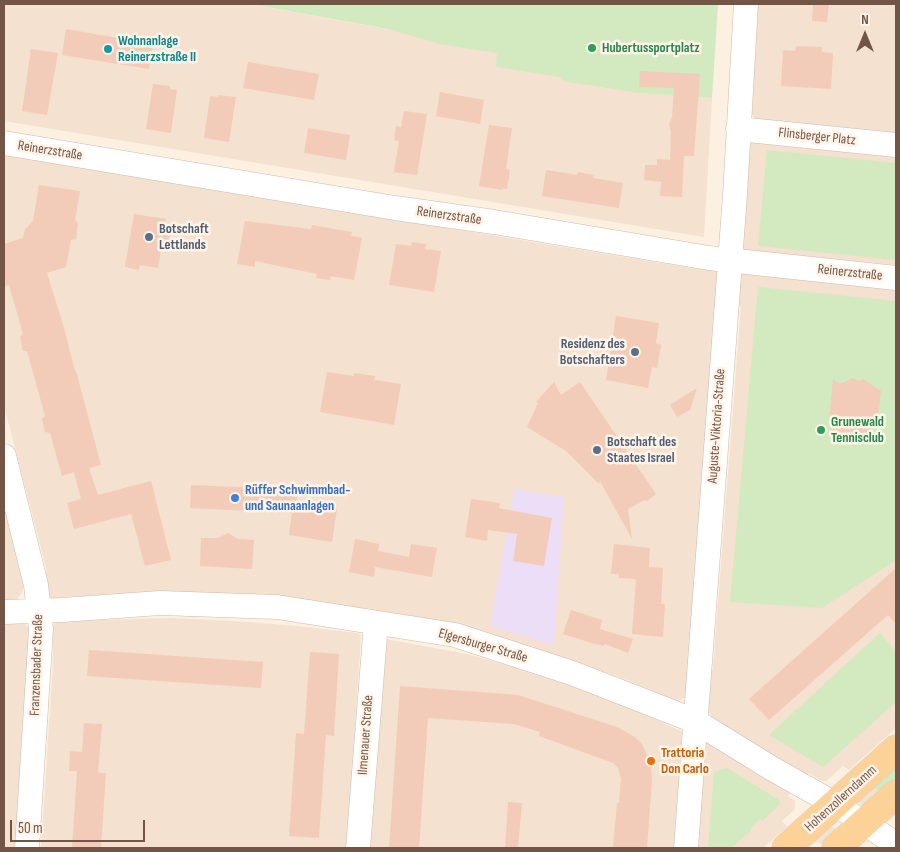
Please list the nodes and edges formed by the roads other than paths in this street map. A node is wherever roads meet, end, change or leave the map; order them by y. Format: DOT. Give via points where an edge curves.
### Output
graph roads {
  1 [pos="746,4"];
  2 [pos="738,129"];
  3 [pos="4,143"];
  4 [pos="896,145"];
  5 [pos="730,261"];
  6 [pos="896,278"];
  7 [pos="4,456"];
  8 [pos="40,611"];
  9 [pos="4,612"];
  10 [pos="376,622"];
  11 [pos="695,721"];
  12 [pos="896,749"];
  13 [pos="896,794"];
  14 [pos="835,804"];
  15 [pos="864,823"];
  16 [pos="896,844"];
  17 [pos="27,848"];
  18 [pos="358,848"];
  19 [pos="686,848"];
  20 [pos="786,848"];
  21 [pos="836,848"];
  1 -- 2 [label="street, Auguste-Viktoria-Straße"];
  2 -- 4 [label="street, Flinsberger Platz"];
  2 -- 5 [label="street, Auguste-Viktoria-Straße"];
  3 -- 5 [label="street, Reinerzstraße"];
  5 -- 6 [label="street, Reinerzstraße"];
  5 -- 11 [label="street, Auguste-Viktoria-Straße"];
  7 -- 8 [label="street, Franzensbader Straße"];
  8 -- 9 [label="street, Elgersburger Straße"];
  8 -- 10 [label="street, Elgersburger Straße" via="160,603 277,607"];
  8 -- 17 [label="street, Franzensbader Straße"];
  10 -- 11 [label="street, Elgersburger Straße" via="455,636 572,672"];
  10 -- 18 [label="street, Ilmenauer Straße"];
  11 -- 14 [label="street, Elgersburger Straße"];
  11 -- 19 [label="street, Auguste-Viktoria-Straße"];
  12 -- 14 [label="main road, Hohenzollerndamm"];
  13 -- 15 [label="main road"];
  14 -- 15 [label="street, Elgersburger Straße"];
  14 -- 20 [label="main road, Hohenzollerndamm"];
  15 -- 16 [label="street, Elgersburger Straße"];
  15 -- 21 [label="main road"];
}
